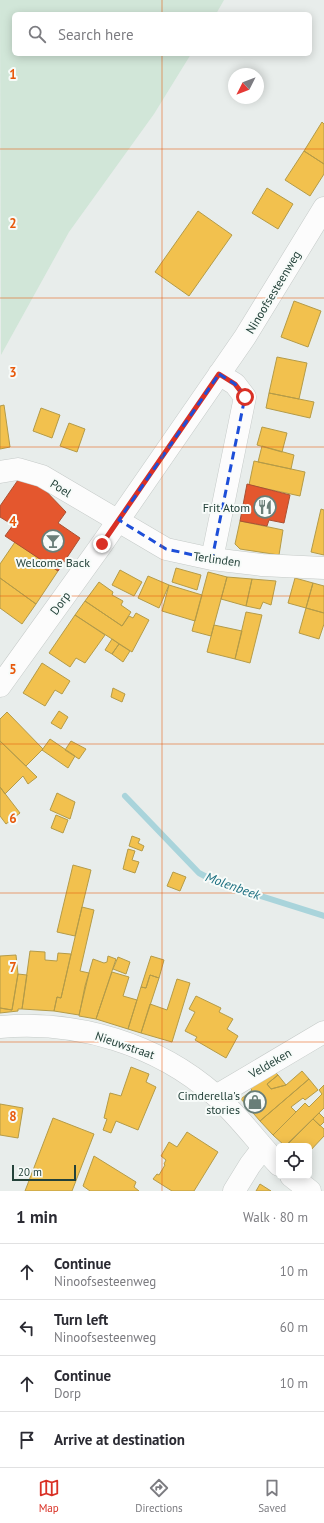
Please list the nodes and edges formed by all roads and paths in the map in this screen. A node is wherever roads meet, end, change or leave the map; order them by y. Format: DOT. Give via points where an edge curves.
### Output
graph roads {
  1 [pos="324,208"];
  2 [pos="219,374"];
  3 [pos="0,472"];
  4 [pos="119,520"];
  5 [pos="212,559"];
  6 [pos="324,568"];
  7 [pos="0,686"];
  8 [pos="0,1026"];
  9 [pos="324,1032"];
  10 [pos="216,1096"];
  11 [pos="263,1148"];
  12 [pos="276,1162"];
  13 [pos="295,1179"];
  14 [pos="234,1191"];
  15 [pos="310,1191"];
  1 -- 2 [label="street, Ninoofsesteenweg" via="245,337"];
  2 -- 4 [label="street, Ninoofsesteenweg"];
  2 -- 5 [label="street" via="235,384 245,397"];
  3 -- 4 [label="street, Poel" via="18,469 42,476 92,508"];
  4 -- 5 [label="street, Terlinden" via="166,549"];
  4 -- 7 [label="street, Dorp"];
  5 -- 6 [label="street, Terlinden"];
  8 -- 10 [label="street, Nieuwstraat" via="58,1026 151,1052 182,1069"];
  9 -- 10 [label="street, Veldeken"];
  10 -- 11 [label="street, Nieuwstraat"];
  11 -- 12 [label="street, Nieuwstraat"];
  11 -- 14 [label="street"];
  13 -- 15 [label="street"];
}
